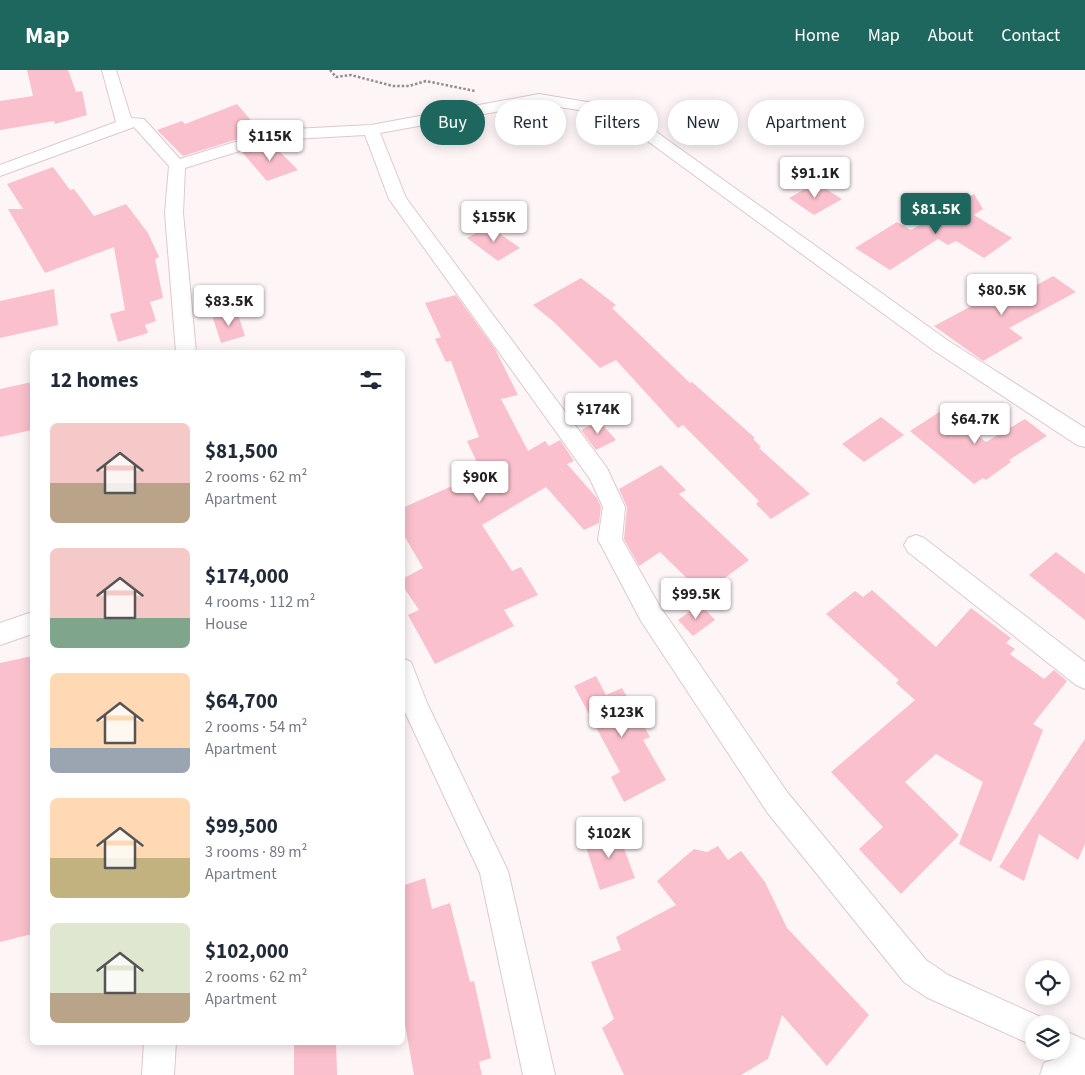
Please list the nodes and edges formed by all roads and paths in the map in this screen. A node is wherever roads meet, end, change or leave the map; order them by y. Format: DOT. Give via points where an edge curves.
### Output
graph roads {
  1 [pos="109,70"];
  2 [pos="330,70"];
  3 [pos="476,91"];
  4 [pos="125,124"];
  5 [pos="371,130"];
  6 [pos="177,164"];
  7 [pos="0,171"];
  8 [pos="186,350"];
  9 [pos="1085,439"];
  10 [pos="916,545"];
  11 [pos="30,624"];
  12 [pos="0,634"];
  13 [pos="1085,677"];
  14 [pos="405,678"];
  15 [pos="1025,1026"];
  16 [pos="160,1045"];
  17 [pos="1070,1050"];
  18 [pos="1085,1057"];
  19 [pos="1085,1065"];
  20 [pos="158,1075"];
  21 [pos="539,1075"];
  22 [pos="1056,1075"];
  1 -- 4 [label="street"];
  2 -- 3 [label="path" via="336,77 351,75 394,86 426,81"];
  4 -- 6 [label="street" via="138,122"];
  4 -- 7 [label="street"];
  5 -- 6 [label="street" via="274,135"];
  5 -- 9 [label="street" via="539,99 617,111 940,345"];
  5 -- 15 [label="street" via="398,199 599,474 614,507 610,540 650,613 777,802 915,971 937,986"];
  6 -- 8 [label="street" via="174,213"];
  10 -- 13 [label="street"];
  11 -- 12 [label="street"];
  14 -- 21 [label="street" via="494,872"];
  16 -- 20 [label="street"];
  17 -- 18 [label="street"];
  19 -- 22 [label="street"];
}
